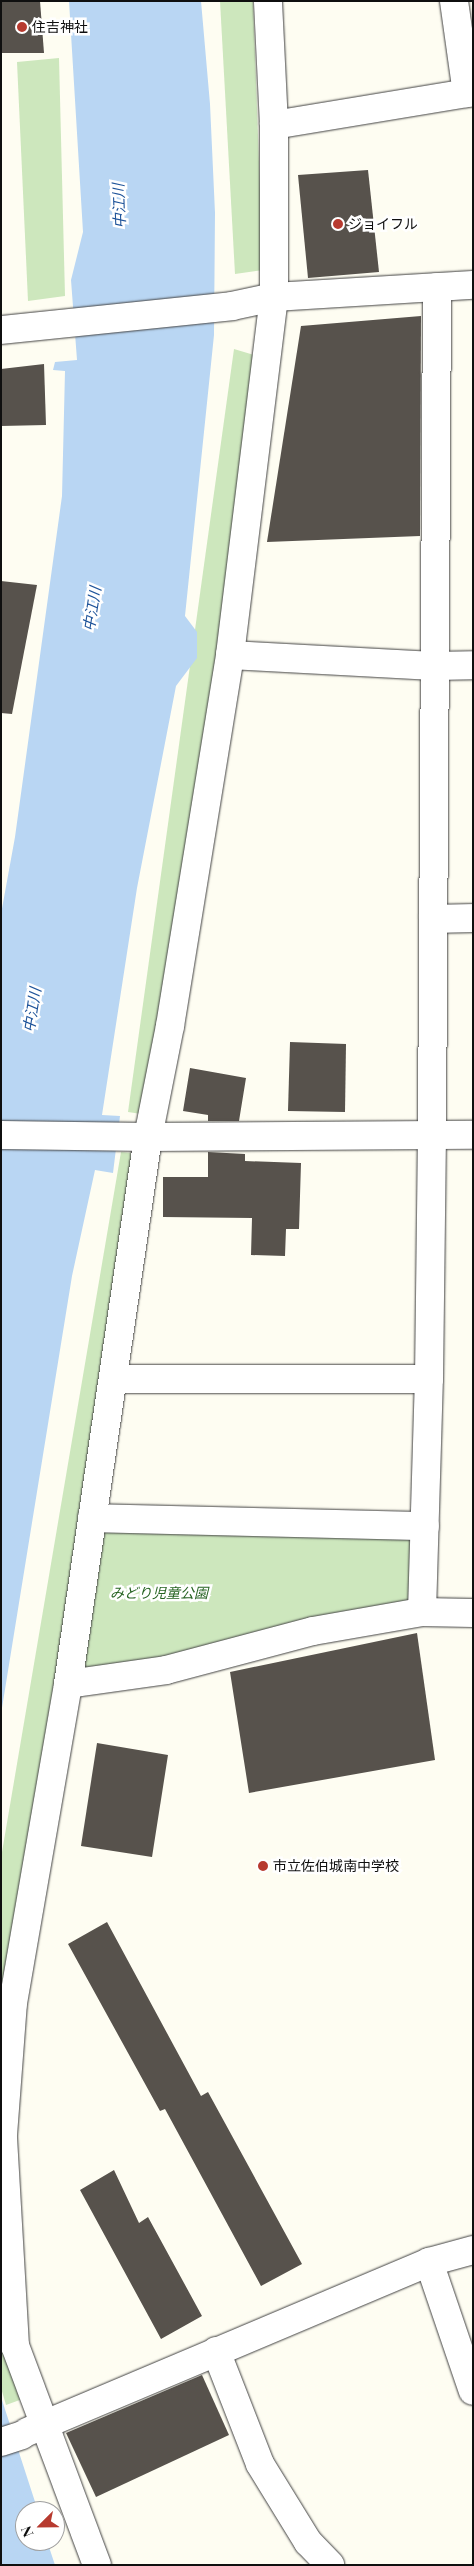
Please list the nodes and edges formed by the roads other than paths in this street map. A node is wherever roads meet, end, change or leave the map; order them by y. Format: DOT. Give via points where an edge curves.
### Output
graph roads {
  1 [pos="268,1"];
  2 [pos="454,1"];
  3 [pos="470,92"];
  4 [pos="274,125"];
  5 [pos="473,285"];
  6 [pos="436,287"];
  7 [pos="274,297"];
  8 [pos="1,330"];
  9 [pos="230,655"];
  10 [pos="434,666"];
  11 [pos="473,666"];
  12 [pos="473,918"];
  13 [pos="433,919"];
  14 [pos="432,1134"];
  15 [pos="1,1135"];
  16 [pos="473,1135"];
  17 [pos="139,1137"];
  18 [pos="113,1379"];
  19 [pos="429,1379"];
  20 [pos="92,1518"];
  21 [pos="425,1526"];
  22 [pos="422,1612"];
  23 [pos="473,1613"];
  24 [pos="68,1684"];
  25 [pos="473,2250"];
  26 [pos="429,2262"];
  27 [pos="216,2351"];
  28 [pos="473,2391"];
  29 [pos="22,2433"];
  30 [pos="96,2565"];
  31 [pos="330,2565"];
  1 -- 4 [label="street"];
  2 -- 3 [label="street"];
  3 -- 4 [label="street"];
  4 -- 7 [label="street"];
  5 -- 6 [label="street"];
  6 -- 7 [label="street"];
  6 -- 10 [label="street"];
  7 -- 8 [label="street" via="232,306"];
  7 -- 9 [label="street"];
  9 -- 10 [label="street"];
  9 -- 17 [label="street" via="170,1026"];
  10 -- 11 [label="street"];
  10 -- 13 [label="street"];
  12 -- 13 [label="street"];
  13 -- 14 [label="street"];
  14 -- 16 [label="street"];
  14 -- 17 [label="street"];
  14 -- 19 [label="street"];
  15 -- 17 [label="street"];
  17 -- 18 [label="street"];
  18 -- 19 [label="street"];
  18 -- 20 [label="street"];
  19 -- 21 [label="street"];
  20 -- 21 [label="street"];
  20 -- 24 [label="street"];
  21 -- 22 [label="street"];
  22 -- 23 [label="street"];
  22 -- 24 [label="street" via="313,1631 166,1670"];
  24 -- 29 [label="street" via="13,2003 4,2135"];
  25 -- 26 [label="street"];
  26 -- 27 [label="street"];
  26 -- 28 [label="street"];
  27 -- 29 [label="street"];
  27 -- 31 [label="street" via="260,2464 308,2542"];
  29 -- 30 [label="street"];
}
